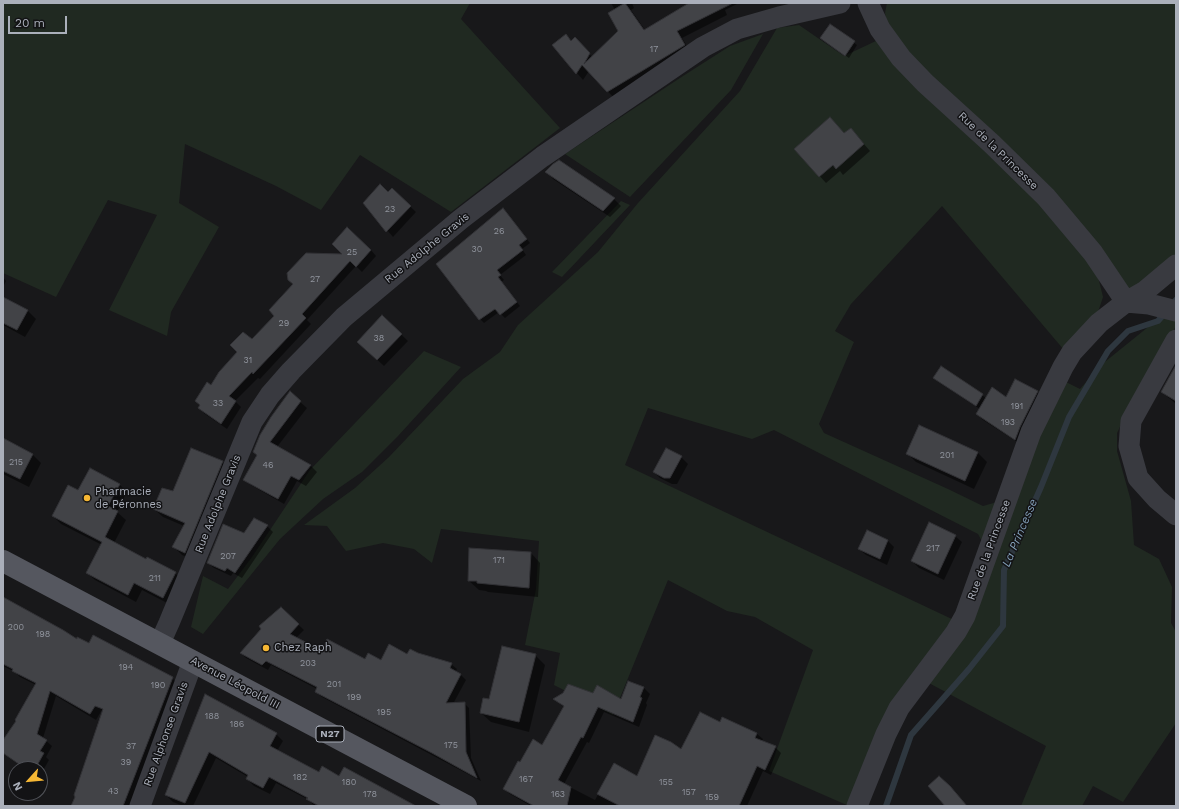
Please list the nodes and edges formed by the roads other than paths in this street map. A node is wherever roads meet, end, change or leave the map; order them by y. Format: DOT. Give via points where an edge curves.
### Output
graph roads {
  1 [pos="840,3"];
  2 [pos="868,3"];
  3 [pos="1176,266"];
  4 [pos="1126,302"];
  5 [pos="1176,311"];
  6 [pos="1176,340"];
  7 [pos="1176,515"];
  8 [pos="3,561"];
  9 [pos="160,643"];
  10 [pos="193,661"];
  11 [pos="140,806"];
  12 [pos="466,806"];
  13 [pos="857,806"];
  1 -- 9 [label="street, Rue Adolphe Gravis" via="737,29 703,47 542,157 462,219 344,317 291,371 270,395 252,422"];
  2 -- 4 [label="street, Rue de la Princesse" via="880,29 901,58 1046,197 1093,254"];
  3 -- 4 [label="street, Rue de la Princesse" via="1145,291"];
  4 -- 5 [label="street" via="1149,304"];
  4 -- 13 [label="street, Rue de la Princesse" via="1099,324 1072,352 1063,367 1031,432 965,616 956,632 899,708"];
  6 -- 7 [label="street" via="1131,421 1129,446 1138,478"];
  8 -- 9 [label="main road, Avenue Léopold III / N27"];
  9 -- 10 [label="main road, Avenue Léopold III / N27"];
  10 -- 11 [label="street, Rue Alphonse Gravis"];
  10 -- 12 [label="main road, Avenue Léopold III / N27"];
}
